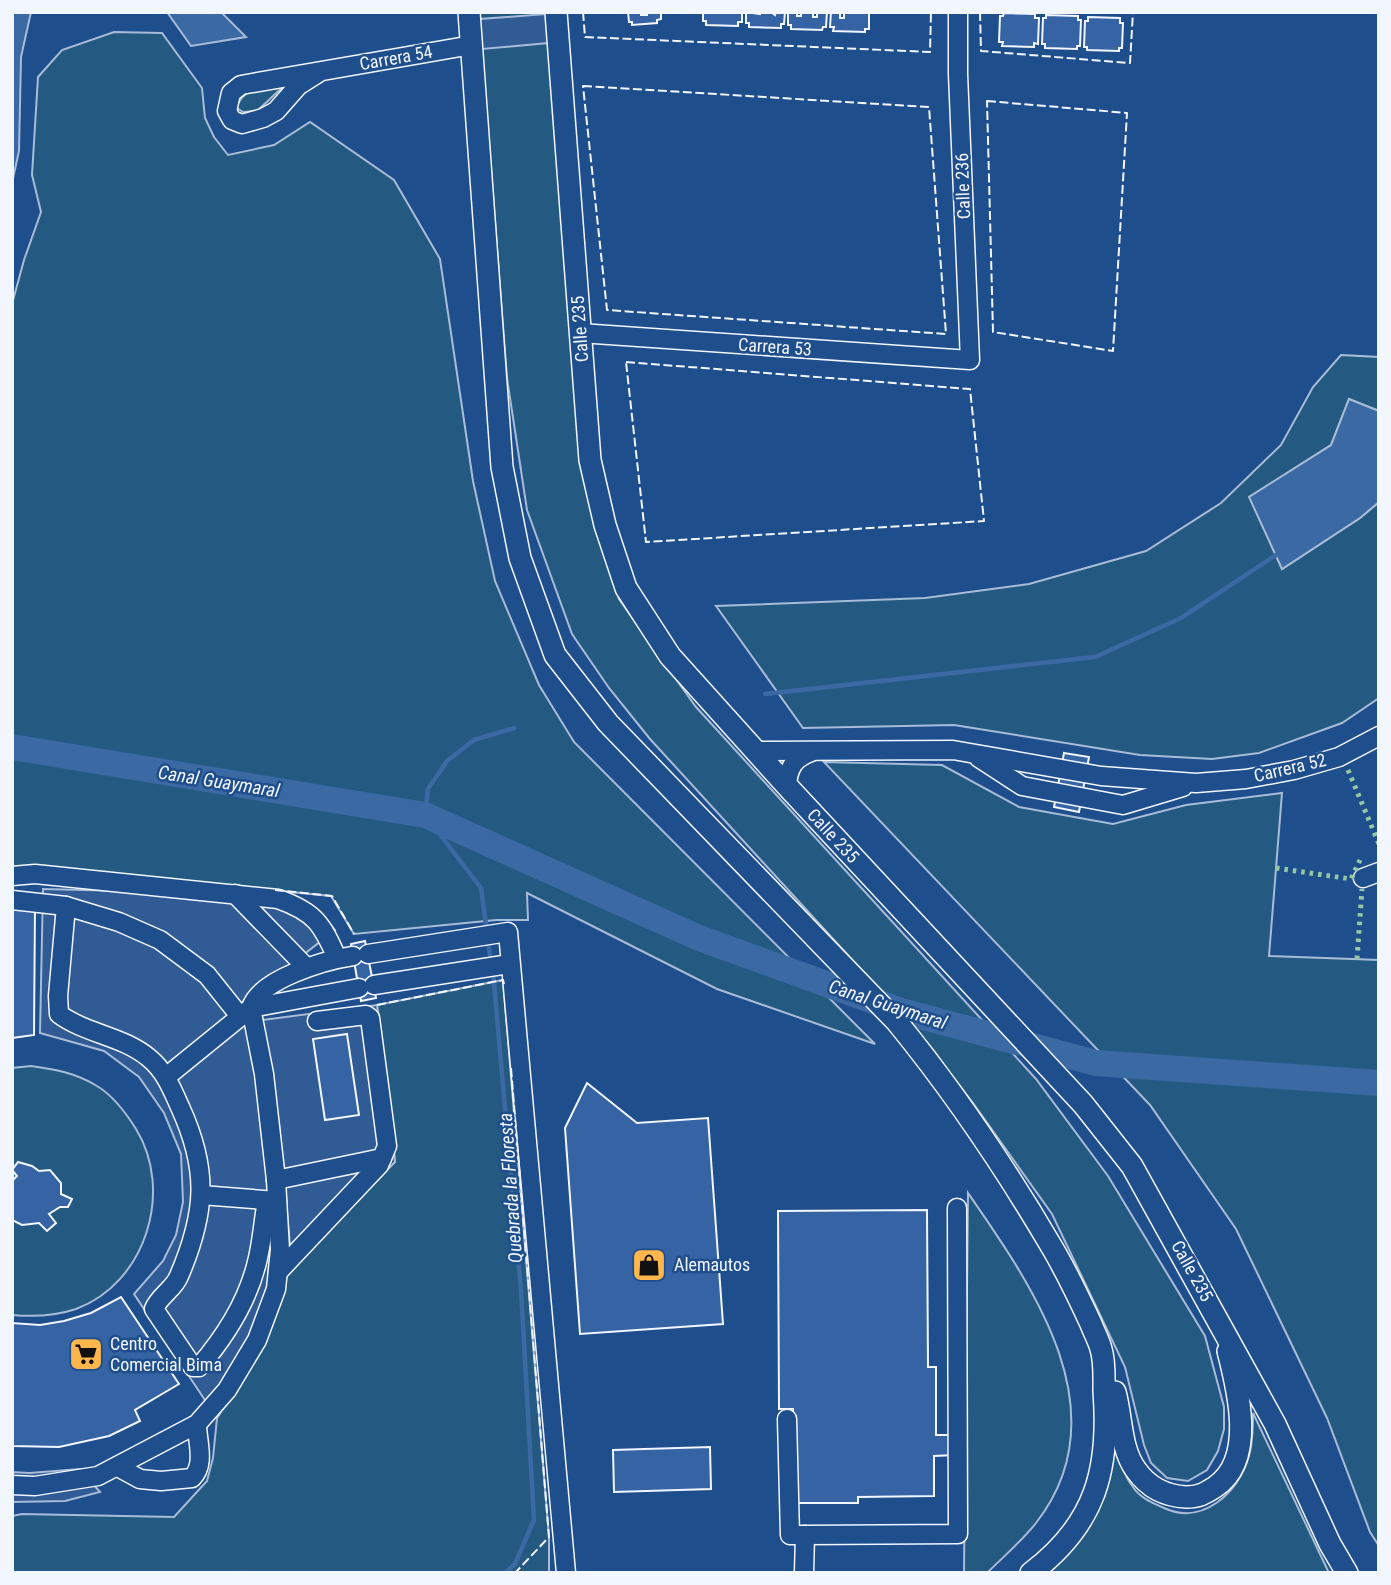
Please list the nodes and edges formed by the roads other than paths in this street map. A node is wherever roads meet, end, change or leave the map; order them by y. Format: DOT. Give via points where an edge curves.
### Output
graph roads {
  1 [pos="469,12"];
  2 [pos="556,12"];
  3 [pos="958,12"];
  4 [pos="472,45"];
  5 [pos="320,72"];
  6 [pos="580,333"];
  7 [pos="971,360"];
  8 [pos="1379,736"];
  9 [pos="756,751"];
  10 [pos="816,751"];
  11 [pos="972,753"];
  12 [pos="1025,763"];
  13 [pos="1196,783"];
  14 [pos="787,786"];
  15 [pos="1022,786"];
  16 [pos="12,876"];
  17 [pos="235,894"];
  18 [pos="12,900"];
  19 [pos="66,906"];
  20 [pos="353,956"];
  21 [pos="510,964"];
  22 [pos="306,967"];
  23 [pos="245,1012"];
  24 [pos="317,1021"];
  25 [pos="166,1077"];
  26 [pos="382,1158"];
  27 [pos="276,1180"];
  28 [pos="201,1195"];
  29 [pos="272,1201"];
  30 [pos="957,1208"];
  31 [pos="278,1272"];
  32 [pos="1219,1319"];
  33 [pos="1101,1349"];
  34 [pos="787,1419"];
  35 [pos="197,1424"];
  36 [pos="118,1467"];
  37 [pos="12,1485"];
  38 [pos="804,1535"];
  39 [pos="806,1571"];
  40 [pos="566,1573"];
  41 [pos="1031,1573"];
  42 [pos="1347,1573"];
  1 -- 4 [label="main road"];
  2 -- 6 [label="main road, Calle 235"];
  3 -- 7 [label="street, Calle 236"];
  4 -- 5 [label="street, Carrera 54"];
  4 -- 33 [label="main road" via="502,467 520,558 555,655 608,723 897,1022 995,1155 1071,1280"];
  5 -- 5 [label="street, Carrera 54" via="241,85 231,93 226,111 242,124 263,118"];
  6 -- 7 [label="street, Carrera 53"];
  6 -- 9 [label="main road, Calle 235" via="590,460 626,588 670,656"];
  8 -- 13 [label="street, Carrera 52" via="1339,757 1294,770"];
  9 -- 10 [label="street, Carrera 52"];
  9 -- 14 [label="main road, Calle 235"];
  10 -- 11 [label="street, Carrera 52"];
  10 -- 14 [label="street" via="793,763"];
  11 -- 12 [label="street, Carrera 52"];
  11 -- 15 [label="street, Carrera 52"];
  12 -- 13 [label="street, Carrera 52" via="1101,776"];
  12 -- 15 [label="street" via="1037,777"];
  13 -- 15 [label="street, Carrera 52" via="1123,805"];
  14 -- 32 [label="main road, Calle 235" via="1083,1104 1132,1166"];
  16 -- 17 [label="street" via="35,874"];
  17 -- 20 [label="street" via="297,906 314,916"];
  17 -- 22 [label="street"];
  18 -- 19 [label="street"];
  19 -- 23 [label="street" via="160,940 207,975"];
  19 -- 25 [label="street" via="59,1014 134,1047"];
  20 -- 21 [label="street" via="508,932"];
  20 -- 22 [label="street"];
  21 -- 23 [label="street" via="366,986"];
  21 -- 40 [label="street"];
  22 -- 23 [label="street" via="256,996"];
  23 -- 25 [label="street"];
  23 -- 27 [label="street" via="264,1074"];
  24 -- 26 [label="street" via="370,1018 387,1140"];
  25 -- 28 [label="street" via="194,1137"];
  26 -- 27 [label="street"];
  26 -- 31 [label="street"];
  27 -- 29 [label="street"];
  28 -- 29 [label="street"];
  28 -- 29 [label="street" via="194,1240 178,1280 154,1310 196,1368 237,1314 256,1267"];
  29 -- 31 [label="street" via="280,1250"];
  30 -- 38 [label="street" via="958,1534"];
  31 -- 35 [label="street" via="257,1340 226,1390"];
  32 -- 33 [label="main road" via="1240,1407 1241,1432 1237,1458 1223,1482 1200,1497 1163,1492 1135,1468"];
  32 -- 42 [label="main road, Calle 235"];
  33 -- 41 [label="main road" via="1106,1412 1100,1474 1078,1528"];
  34 -- 38 [label="street" via="790,1535"];
  35 -- 36 [label="street"];
  35 -- 36 [label="street" via="200,1458 192,1478 140,1479"];
  36 -- 37 [label="street" via="68,1482"];
  38 -- 39 [label="street"];
}
